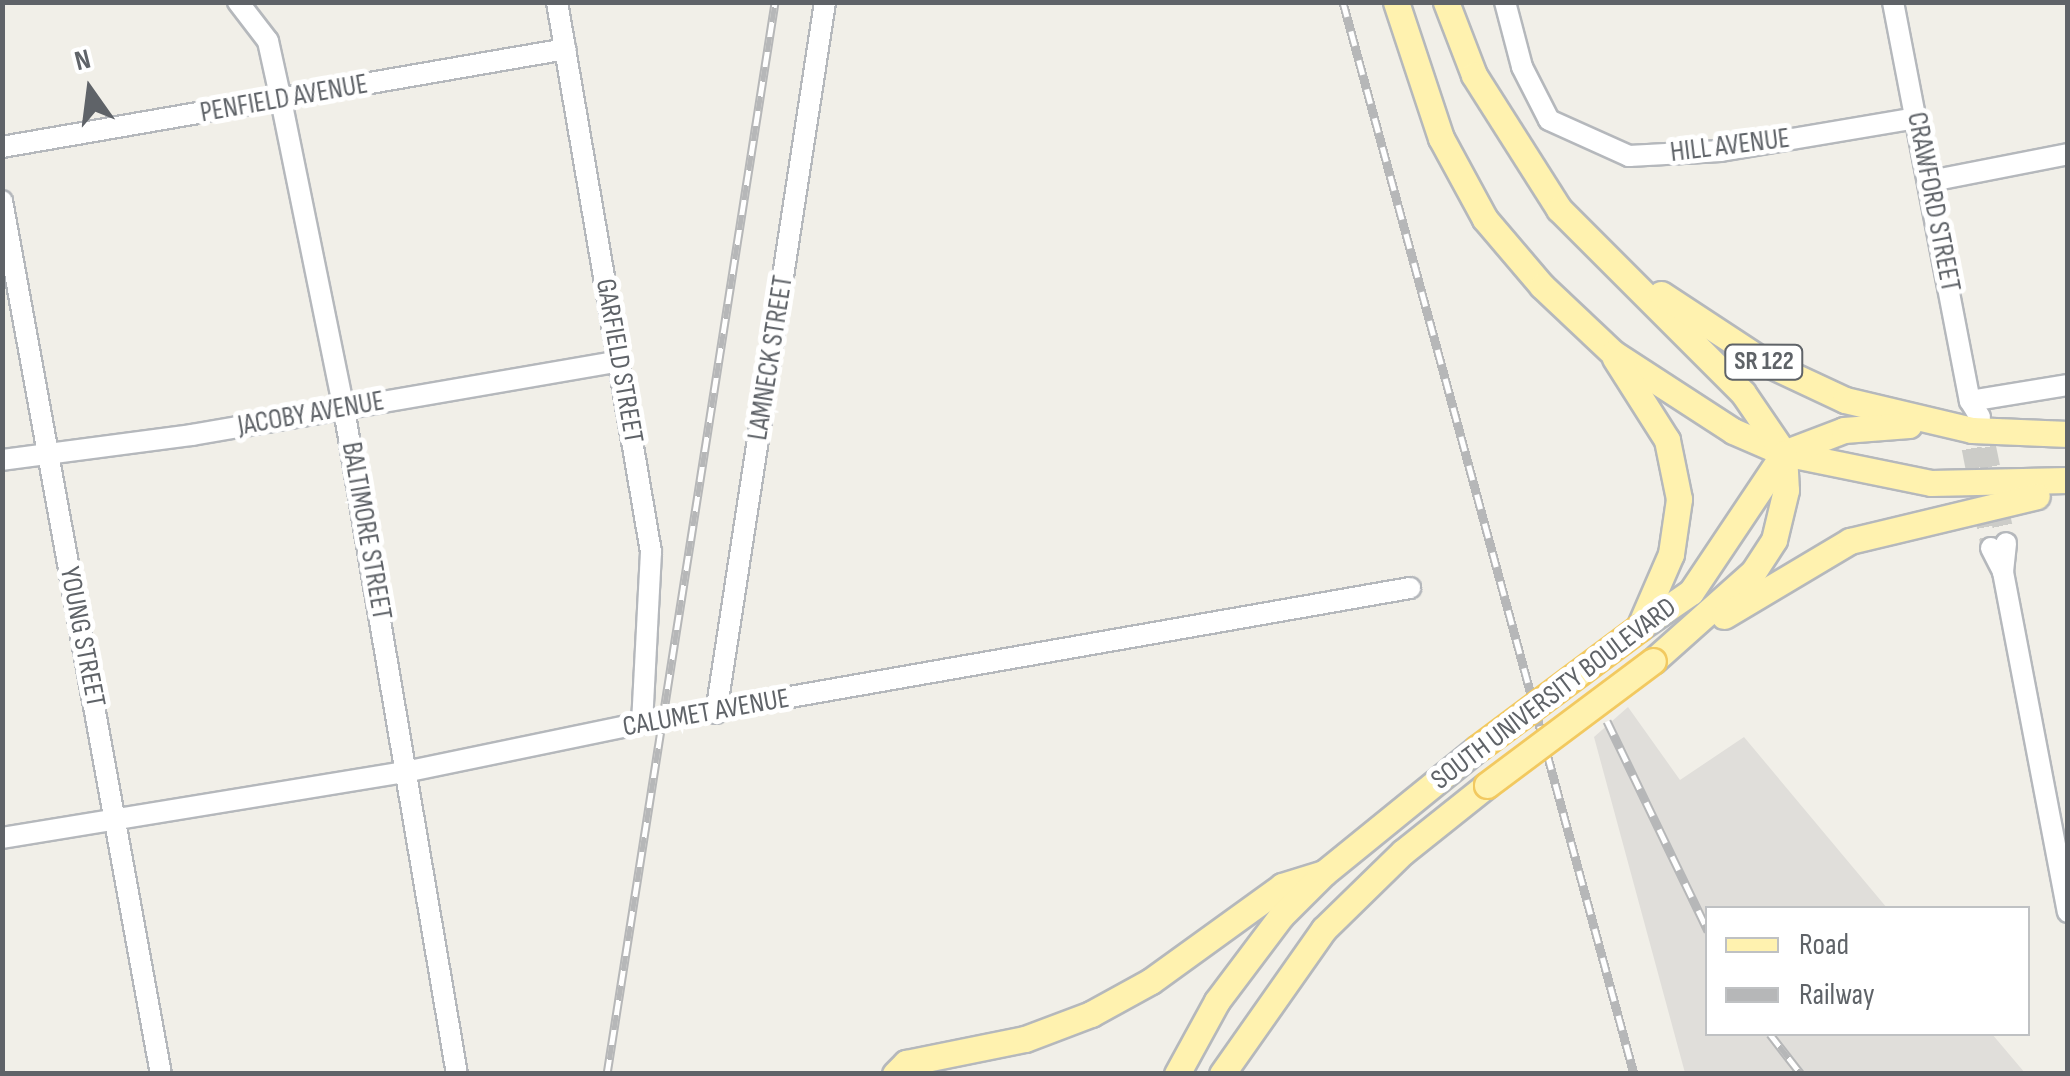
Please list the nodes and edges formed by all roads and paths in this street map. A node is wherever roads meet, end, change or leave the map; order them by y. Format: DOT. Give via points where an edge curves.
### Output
graph roads {
  1 [pos="238,2"];
  2 [pos="557,2"];
  3 [pos="825,2"];
  4 [pos="1396,2"];
  5 [pos="1446,2"];
  6 [pos="1506,2"];
  7 [pos="1893,2"];
  8 [pos="566,49"];
  9 [pos="281,100"];
  10 [pos="1917,118"];
  11 [pos="2,146"];
  12 [pos="2068,154"];
  13 [pos="1931,181"];
  14 [pos="2,201"];
  15 [pos="1618,270"];
  16 [pos="1613,353"];
  17 [pos="619,361"];
  18 [pos="2068,385"];
  19 [pos="344,409"];
  20 [pos="1926,422"];
  21 [pos="2068,434"];
  22 [pos="46,452"];
  23 [pos="1784,453"];
  24 [pos="2,460"];
  25 [pos="2066,480"];
  26 [pos="1999,546"];
  27 [pos="1410,588"];
  28 [pos="1704,620"];
  29 [pos="1639,628"];
  30 [pos="716,712"];
  31 [pos="642,723"];
  32 [pos="405,772"];
  33 [pos="118,816"];
  34 [pos="2,838"];
  35 [pos="1324,873"];
  36 [pos="2068,912"];
  37 [pos="162,1074"];
  38 [pos="457,1074"];
  39 [pos="894,1074"];
  40 [pos="1177,1074"];
  41 [pos="1222,1074"];
  1 -- 9 [label="street, BALTIMORE STREET" via="268,40"];
  2 -- 8 [label="street, GARFIELD STREET"];
  3 -- 30 [label="street, LAMNECK STREET"];
  4 -- 16 [label="main road, SR 122" via="1441,138 1485,219 1542,286"];
  5 -- 15 [label="main road, SR 122" via="1474,76 1513,142 1559,209"];
  6 -- 10 [label="street, HILL AVENUE" via="1522,67 1550,120 1629,156 1720,151"];
  7 -- 10 [label="street, CRAWFORD STREET"];
  8 -- 9 [label="street, PENFIELD AVENUE"];
  8 -- 17 [label="street, GARFIELD STREET"];
  9 -- 11 [label="street, PENFIELD AVENUE"];
  9 -- 19 [label="street, BALTIMORE STREET"];
  10 -- 13 [label="street, CRAWFORD STREET"];
  12 -- 13 [label="street"];
  13 -- 18 [label="street, CRAWFORD STREET" via="1972,412"];
  14 -- 22 [label="street, YOUNG STREET"];
  15 -- 20 [label="main road, SR 122" via="1810,386"];
  15 -- 23 [label="main road" via="1743,392"];
  16 -- 23 [label="main road, SR 122" via="1718,422"];
  16 -- 29 [label="main road" via="1667,440 1679,498 1671,554"];
  17 -- 19 [label="street, JACOBY AVENUE"];
  17 -- 31 [label="street, GARFIELD STREET" via="651,552"];
  19 -- 22 [label="street, JACOBY AVENUE"];
  19 -- 32 [label="street, BALTIMORE STREET"];
  20 -- 21 [label="main road, SR 122" via="2010,436"];
  20 -- 23 [label="main road" via="1844,430"];
  22 -- 24 [label="street, JACOBY AVENUE"];
  22 -- 33 [label="street, YOUNG STREET"];
  23 -- 25 [label="main road, SR 122" via="1932,483"];
  23 -- 28 [label="main road, SOUTH UNIVERSITY BOULEVARD" via="1786,490 1774,540 1753,572"];
  23 -- 29 [label="main road, SOUTH UNIVERSITY BOULEVARD" via="1691,592"];
  25 -- 28 [label="main road" via="2040,496 1850,541 1722,618"];
  26 -- 36 [label="street"];
  27 -- 30 [label="street, CALUMET AVENUE"];
  28 -- 41 [label="main road, SOUTH UNIVERSITY BOULEVARD, bridge" via="1403,852 1324,929"];
  29 -- 35 [label="main road, SOUTH UNIVERSITY BOULEVARD, bridge"];
  30 -- 31 [label="street, CALUMET AVENUE"];
  31 -- 32 [label="street, CALUMET AVENUE"];
  32 -- 33 [label="street, CALUMET AVENUE"];
  32 -- 38 [label="street, BALTIMORE STREET"];
  33 -- 34 [label="street, CALUMET AVENUE"];
  33 -- 37 [label="street, YOUNG STREET"];
  35 -- 39 [label="main road" via="1282,886 1151,981 1090,1014 1025,1039 906,1063"];
  35 -- 40 [label="main road, SOUTH UNIVERSITY BOULEVARD" via="1218,1001"];
}
